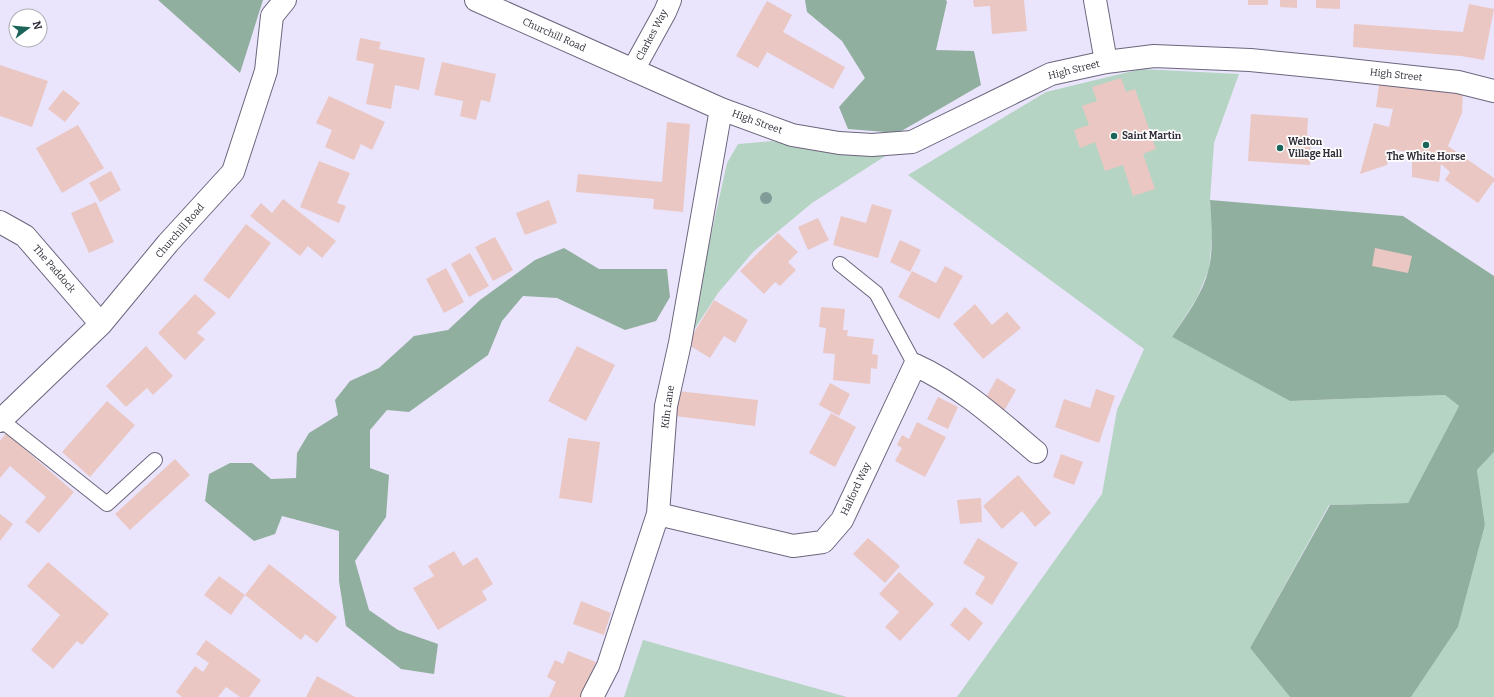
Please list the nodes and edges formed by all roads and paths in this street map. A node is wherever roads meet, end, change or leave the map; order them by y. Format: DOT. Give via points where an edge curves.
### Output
graph roads {
  1 [pos="285,0"];
  2 [pos="476,0"];
  3 [pos="670,0"];
  4 [pos="1095,0"];
  5 [pos="1106,62"];
  6 [pos="633,70"];
  7 [pos="1494,91"];
  8 [pos="722,109"];
  9 [pos="0,222"];
  10 [pos="840,264"];
  11 [pos="101,324"];
  12 [pos="915,365"];
  13 [pos="0,420"];
  14 [pos="1036,452"];
  15 [pos="155,460"];
  16 [pos="658,514"];
  17 [pos="592,697"];
  1 -- 11 [label="street, Churchill Road" via="272,16 266,71 233,172 168,243"];
  2 -- 6 [label="street, Churchill Road"];
  3 -- 6 [label="street, Clarkes Way"];
  4 -- 5 [label="street"];
  5 -- 7 [label="street, High Street" via="1154,56 1250,60 1458,82"];
  5 -- 8 [label="street, High Street" via="1051,74 912,142 872,145 831,142 792,135"];
  6 -- 8 [label="street, High Street"];
  8 -- 16 [label="street, Kiln Lane" via="680,344 666,406"];
  9 -- 11 [label="street, The Paddock" via="25,236"];
  10 -- 12 [label="lane" via="876,293"];
  11 -- 13 [label="street, Churchill Road"];
  12 -- 14 [label="street" via="935,374 966,394"];
  12 -- 16 [label="street, Halford Way" via="842,520 823,542 793,546"];
  13 -- 15 [label="lane" via="107,504"];
  16 -- 17 [label="street, Kiln Lane" via="608,666"];
}
